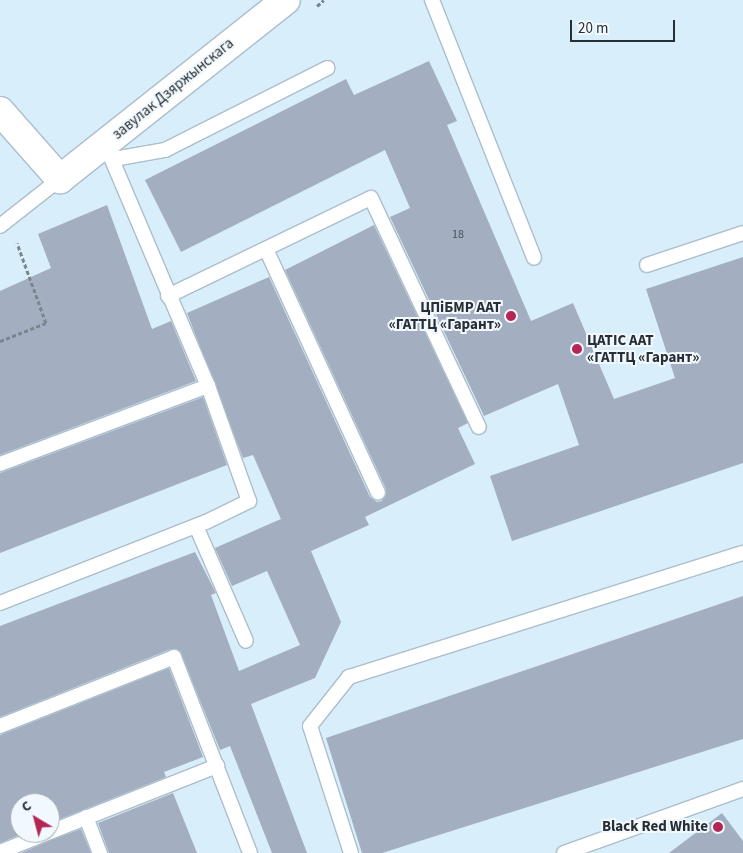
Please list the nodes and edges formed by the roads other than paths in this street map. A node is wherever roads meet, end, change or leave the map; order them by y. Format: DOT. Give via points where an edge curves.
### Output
graph roads {
  1 [pos="286,0"];
  2 [pos="432,0"];
  3 [pos="327,68"];
  4 [pos="0,111"];
  5 [pos="109,151"];
  6 [pos="60,179"];
  7 [pos="4,222"];
  8 [pos="743,233"];
  9 [pos="266,249"];
  10 [pos="534,258"];
  11 [pos="647,265"];
  12 [pos="168,296"];
  13 [pos="208,386"];
  14 [pos="479,427"];
  15 [pos="0,464"];
  16 [pos="378,493"];
  17 [pos="196,526"];
  18 [pos="743,553"];
  19 [pos="0,603"];
  20 [pos="246,641"];
  21 [pos="0,726"];
  22 [pos="217,766"];
  23 [pos="743,789"];
  24 [pos="86,818"];
  25 [pos="60,828"];
  26 [pos="22,843"];
  27 [pos="0,852"];
  28 [pos="100,853"];
  29 [pos="250,853"];
  30 [pos="351,853"];
  31 [pos="564,853"];
  1 -- 5 [label="street, завулак Дзяржынскага"];
  2 -- 10 [label="lane"];
  3 -- 5 [label="lane" via="165,150"];
  4 -- 6 [label="street"];
  5 -- 6 [label="street, завулак Дзяржынскага"];
  5 -- 12 [label="lane"];
  6 -- 7 [label="lane, завулак Дзяржынскага"];
  8 -- 11 [label="lane"];
  9 -- 12 [label="lane"];
  9 -- 14 [label="lane" via="371,198"];
  9 -- 16 [label="lane"];
  12 -- 13 [label="lane"];
  13 -- 15 [label="lane"];
  13 -- 17 [label="lane" via="249,501"];
  17 -- 19 [label="lane"];
  17 -- 20 [label="lane"];
  18 -- 30 [label="lane" via="349,677 310,726"];
  21 -- 22 [label="lane" via="174,657"];
  22 -- 24 [label="lane"];
  22 -- 29 [label="lane"];
  23 -- 31 [label="lane"];
  24 -- 25 [label="lane"];
  24 -- 28 [label="lane"];
  26 -- 27 [label="lane"];
}
